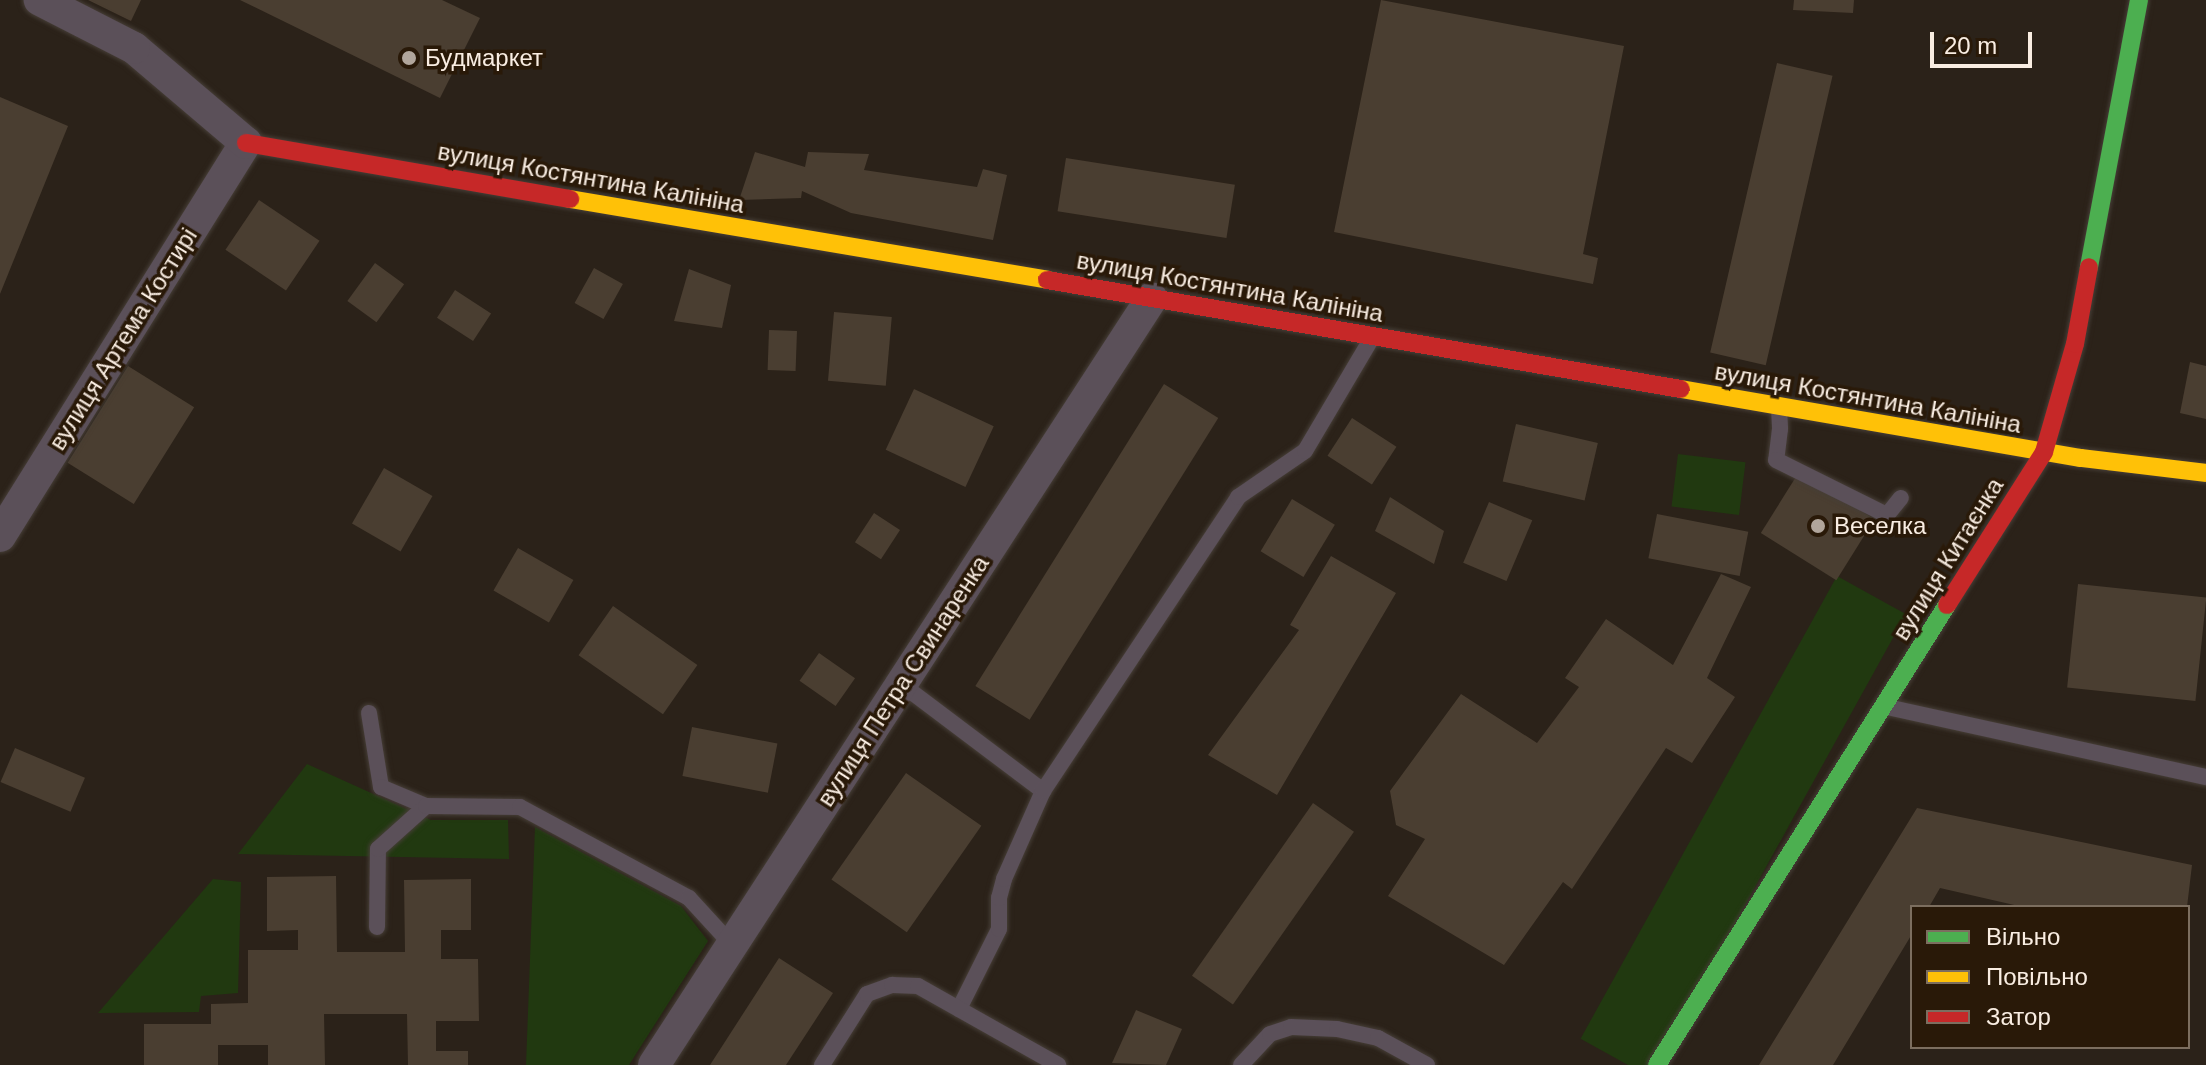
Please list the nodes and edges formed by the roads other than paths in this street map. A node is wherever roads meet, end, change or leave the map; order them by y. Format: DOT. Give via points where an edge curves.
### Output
graph roads {
  1 [pos="40,0"];
  2 [pos="2139,0"];
  3 [pos="246,143"];
  4 [pos="1152,298"];
  5 [pos="1373,336"];
  6 [pos="1778,407"];
  7 [pos="2044,452"];
  8 [pos="2206,473"];
  9 [pos="1901,498"];
  10 [pos="0,536"];
  11 [pos="901,684"];
  12 [pos="1883,706"];
  13 [pos="369,713"];
  14 [pos="2206,777"];
  15 [pos="1043,791"];
  16 [pos="426,806"];
  17 [pos="377,927"];
  18 [pos="732,945"];
  19 [pos="959,1009"];
  20 [pos="654,1065"];
  21 [pos="822,1065"];
  22 [pos="1058,1065"];
  23 [pos="1241,1065"];
  24 [pos="1427,1065"];
  25 [pos="1657,1065"];
  1 -- 3 [label="street" via="134,48"];
  2 -- 7 [label="street, вулиця Китаєнка" via="2075,344"];
  3 -- 4 [label="street, вулиця Костянтина Калініна"];
  3 -- 10 [label="street, вулиця Артема Костирі"];
  4 -- 5 [label="street, вулиця Костянтина Калініна"];
  4 -- 11 [label="street, вулиця Петра Свинаренка"];
  5 -- 6 [label="street, вулиця Костянтина Калініна"];
  5 -- 15 [label="lane" via="1305,451 1238,497"];
  6 -- 7 [label="street, вулиця Костянтина Калініна"];
  6 -- 9 [label="lane" via="1776,460 1887,515"];
  7 -- 8 [label="street, вулиця Костянтина Калініна"];
  7 -- 12 [label="street, вулиця Китаєнка"];
  11 -- 15 [label="lane"];
  11 -- 18 [label="street, вулиця Петра Свинаренка"];
  12 -- 14 [label="lane"];
  12 -- 25 [label="street, вулиця Китаєнка"];
  13 -- 16 [label="lane" via="381,787"];
  15 -- 19 [label="lane" via="1004,879 999,929"];
  16 -- 17 [label="lane" via="378,849"];
  16 -- 18 [label="lane" via="520,807 689,898"];
  18 -- 20 [label="street, вулиця Петра Свинаренка"];
  19 -- 21 [label="lane" via="918,986 892,985 867,994"];
  19 -- 22 [label="lane"];
  23 -- 24 [label="lane" via="1270,1034 1291,1027 1378,1038"];
}
